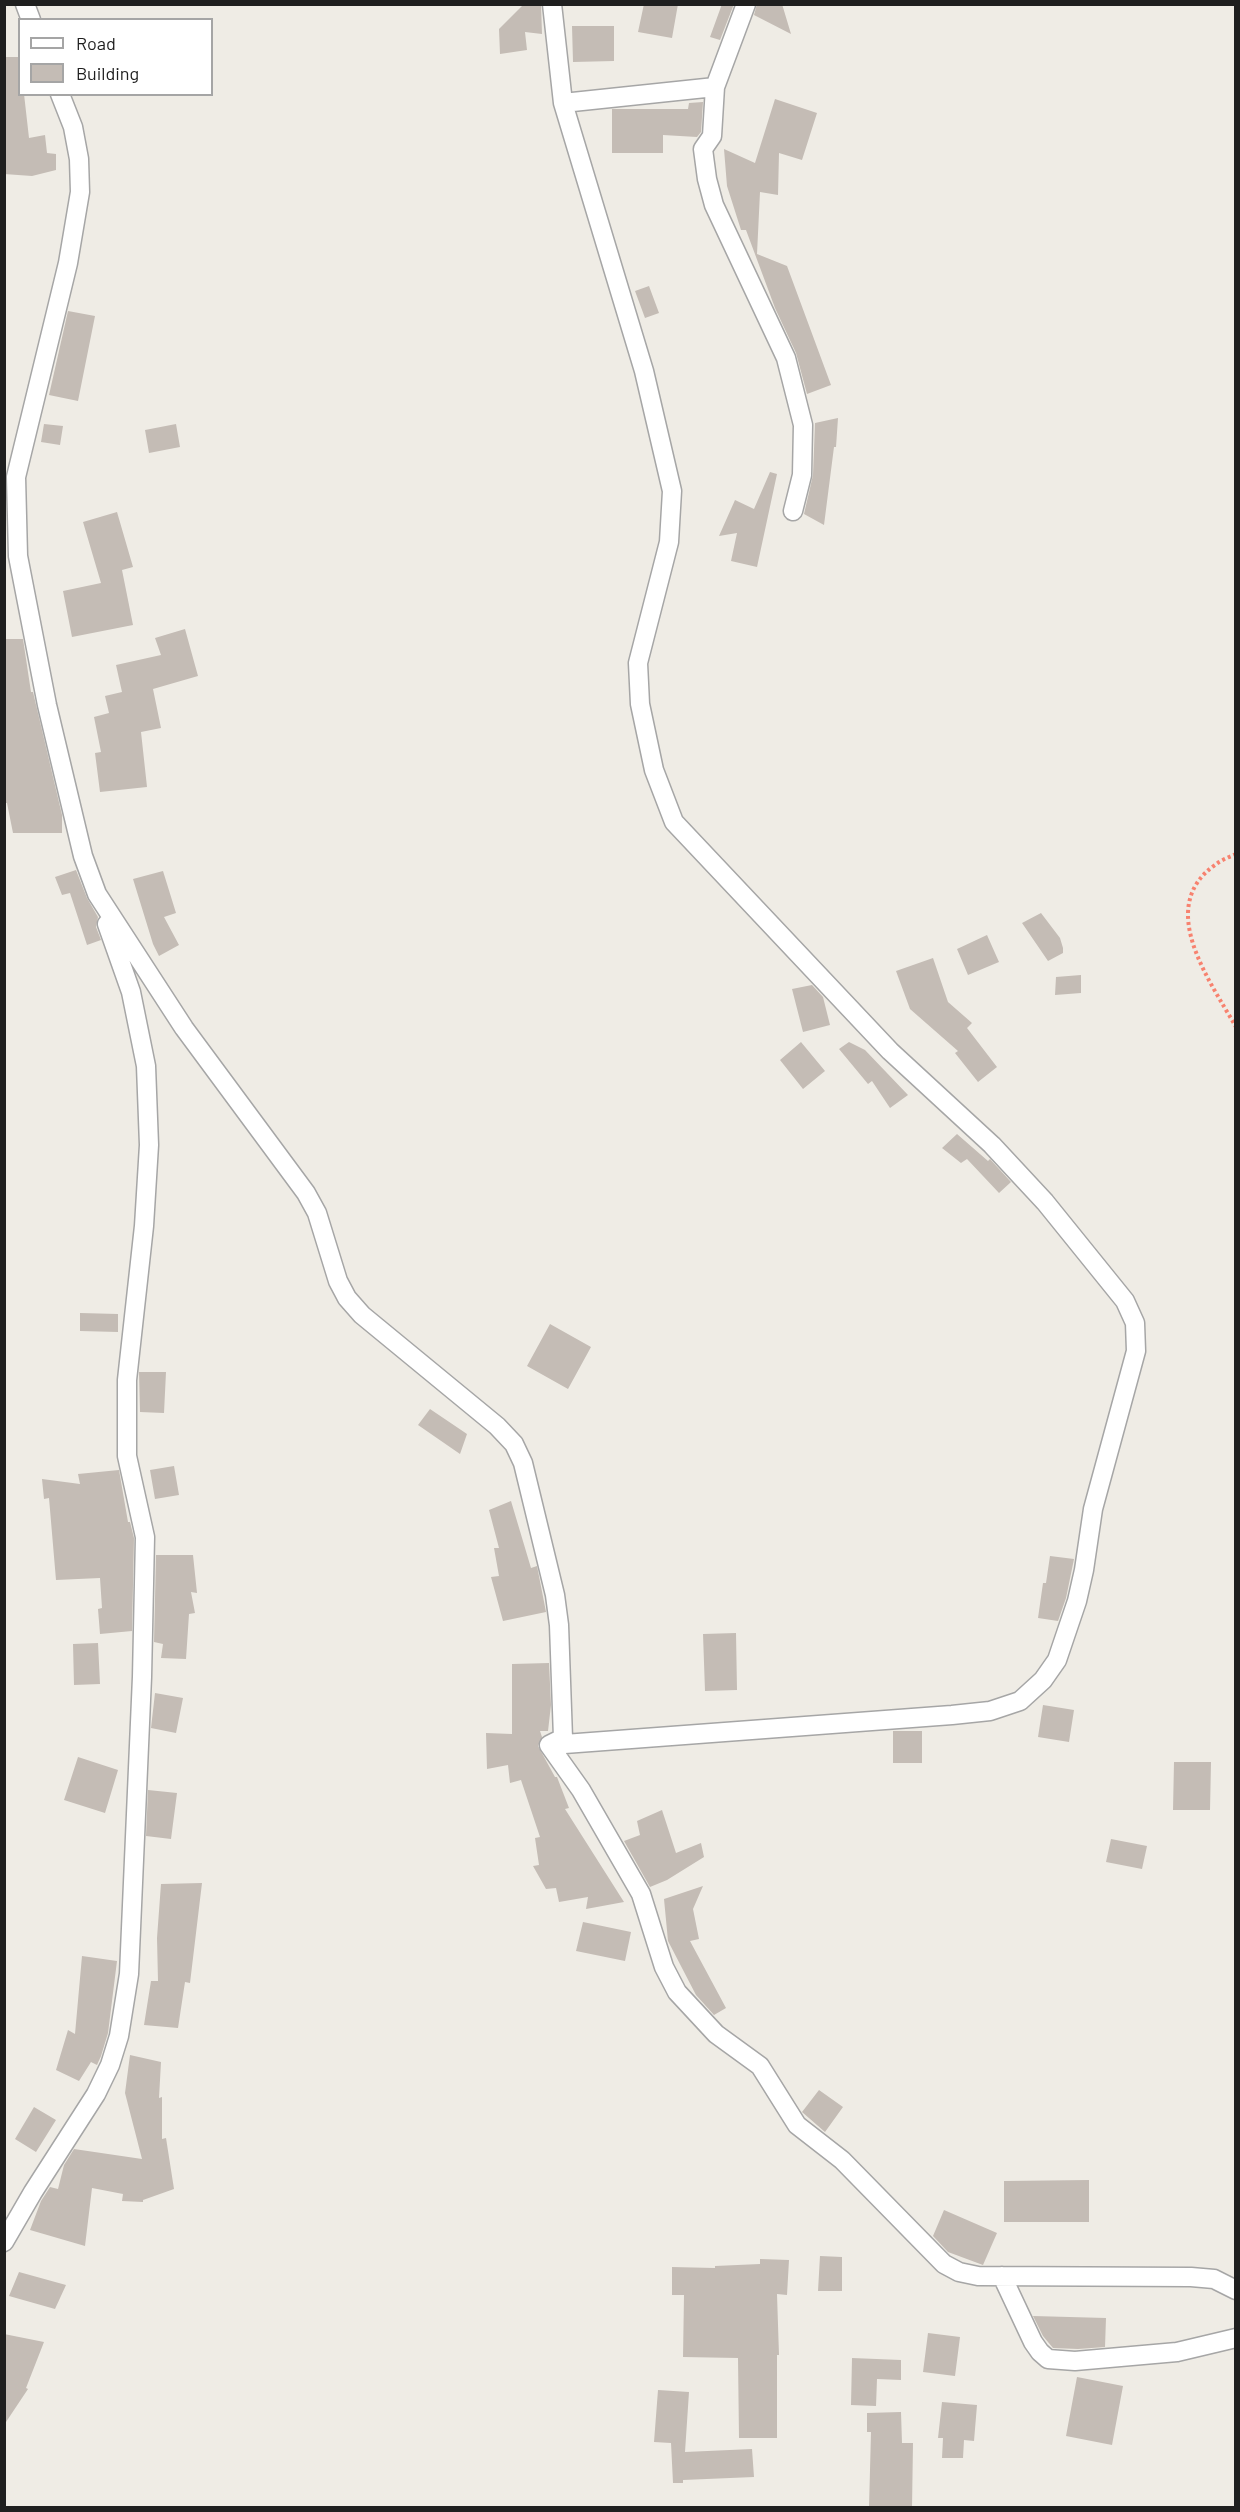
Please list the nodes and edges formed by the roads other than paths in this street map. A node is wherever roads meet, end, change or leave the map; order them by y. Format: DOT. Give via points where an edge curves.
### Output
graph roads {
  1 [pos="552,4"];
  2 [pos="746,4"];
  3 [pos="715,87"];
  4 [pos="61,96"];
  5 [pos="563,103"];
  6 [pos="793,511"];
  7 [pos="97,894"];
  8 [pos="549,1745"];
  9 [pos="4,2242"];
  10 [pos="1002,2276"];
  11 [pos="1236,2290"];
  12 [pos="1236,2338"];
  1 -- 5 [label="street"];
  2 -- 3 [label="street"];
  3 -- 5 [label="street"];
  3 -- 6 [label="street" via="712,136 703,149 707,179 714,205 786,358 803,424 802,476"];
  4 -- 7 [label="street" via="80,159 80,192 68,263 16,477 18,556 46,705 83,856"];
  5 -- 8 [label="street" via="644,371 672,491 669,542 638,663 640,704 654,770 674,822 890,1051 992,1145 1045,1202 1125,1301 1136,1323 1136,1351 1093,1509 1077,1601 1057,1660 1043,1680 1020,1701 990,1711 952,1715"];
  7 -- 8 [label="street" via="184,1028 306,1193 318,1213 338,1281 347,1298 514,1444 523,1463 559,1625 562,1738"];
  7 -- 9 [label="street" via="131,992 146,1066 149,1145 127,1380 127,1456 145,1536 129,1974 110,2066"];
  8 -- 10 [label="street" via="581,1790 641,1894 663,1967 677,1992 716,2034 760,2066 797,2125 842,2160 944,2264 959,2272"];
  10 -- 11 [label="street" via="1191,2277 1214,2279"];
  10 -- 12 [label="street" via="1033,2342 1048,2359 1075,2361 1177,2352"];
}
